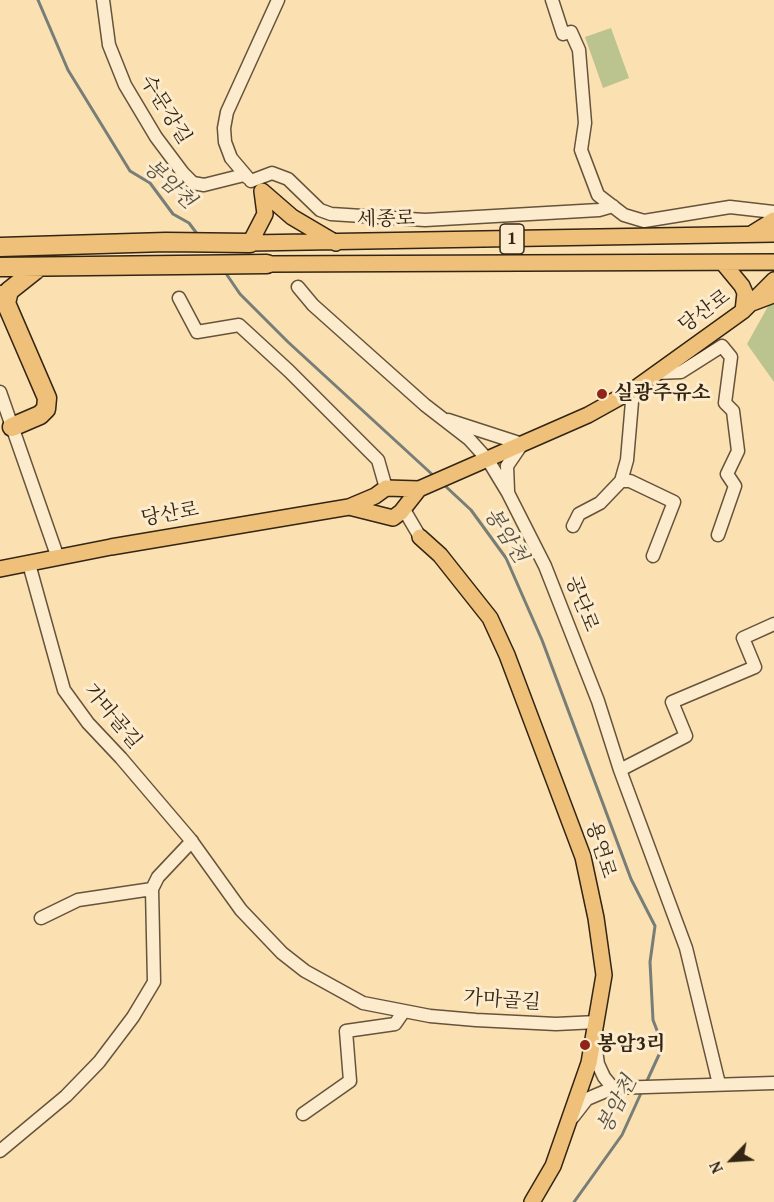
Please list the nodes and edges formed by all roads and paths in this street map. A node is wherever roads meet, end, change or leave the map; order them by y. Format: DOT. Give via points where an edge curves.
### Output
graph roads {
  1 [pos="103,0"];
  2 [pos="278,0"];
  3 [pos="552,0"];
  4 [pos="252,182"];
  5 [pos="613,206"];
  6 [pos="774,212"];
  7 [pos="774,220"];
  8 [pos="753,233"];
  9 [pos="774,234"];
  10 [pos="0,236"];
  11 [pos="250,243"];
  12 [pos="336,244"];
  13 [pos="20,246"];
  14 [pos="0,247"];
  15 [pos="774,262"];
  16 [pos="723,263"];
  17 [pos="267,264"];
  18 [pos="0,267"];
  19 [pos="38,268"];
  20 [pos="774,280"];
  21 [pos="298,287"];
  22 [pos="774,293"];
  23 [pos="179,298"];
  24 [pos="3,299"];
  25 [pos="748,306"];
  26 [pos="656,373"];
  27 [pos="633,390"];
  28 [pos="0,392"];
  29 [pos="444,418"];
  30 [pos="12,428"];
  31 [pos="522,444"];
  32 [pos="484,461"];
  33 [pos="621,481"];
  34 [pos="419,489"];
  35 [pos="386,491"];
  36 [pos="508,493"];
  37 [pos="349,507"];
  38 [pos="378,513"];
  39 [pos="398,513"];
  40 [pos="573,526"];
  41 [pos="718,535"];
  42 [pos="420,537"];
  43 [pos="653,556"];
  44 [pos="58,558"];
  45 [pos="29,564"];
  46 [pos="0,569"];
  47 [pos="774,624"];
  48 [pos="620,770"];
  49 [pos="192,841"];
  50 [pos="152,889"];
  51 [pos="41,918"];
  52 [pos="404,1011"];
  53 [pos="596,1029"];
  54 [pos="774,1083"];
  55 [pos="720,1084"];
  56 [pos="616,1088"];
  57 [pos="303,1114"];
  58 [pos="571,1120"];
  59 [pos="0,1151"];
  60 [pos="532,1202"];
  1 -- 4 [label="street, 수문강길" via="109,45 125,85 183,173 193,183 204,185"];
  2 -- 4 [label="street" via="227,112 225,142 231,158"];
  3 -- 5 [label="street" via="563,34 571,32 579,50 585,123 581,150 598,195"];
  4 -- 5 [label="street, 수문강길" via="272,173 288,179 320,210 331,214 425,220"];
  4 -- 11 [label="main road" via="265,214"];
  4 -- 12 [label="main road" via="292,217"];
  5 -- 6 [label="street" via="624,215 644,221 730,207"];
  7 -- 8 [label="main road"];
  8 -- 9 [label="main road, 세종로 / 1"];
  8 -- 12 [label="main road, 세종로 / 1"];
  10 -- 13 [label="highway"];
  11 -- 12 [label="main road, 세종로 / 1"];
  11 -- 13 [label="highway, 세종로 / 1"];
  13 -- 14 [label="highway, 세종로 / 1"];
  15 -- 16 [label="main road, 1"];
  16 -- 17 [label="main road, 1"];
  16 -- 25 [label="main road" via="742,286"];
  17 -- 19 [label="highway, 1"];
  18 -- 19 [label="highway, 1"];
  19 -- 24 [label="highway"];
  20 -- 25 [label="main road, 당산로"];
  21 -- 29 [label="street, 공단로" via="321,312"];
  22 -- 25 [label="highway"];
  23 -- 35 [label="street" via="197,332 239,325 289,371 378,460"];
  24 -- 30 [label="highway" via="47,398 46,409 40,415"];
  25 -- 26 [label="main road, 당산로"];
  26 -- 27 [label="main road, 당산로"];
  26 -- 41 [label="street, 당산로" via="681,372 722,346 731,357 725,404 733,411 738,451 727,474 735,486"];
  27 -- 31 [label="main road, 당산로"];
  27 -- 33 [label="street" via="627,460"];
  28 -- 30 [label="street"];
  29 -- 31 [label="street"];
  29 -- 32 [label="street, 공단로"];
  30 -- 44 [label="street"];
  31 -- 32 [label="main road, 당산로"];
  31 -- 36 [label="street" via="507,466"];
  32 -- 34 [label="main road, 당산로"];
  32 -- 36 [label="street, 공단로"];
  33 -- 40 [label="street" via="600,503 579,514"];
  33 -- 43 [label="street" via="630,481 674,502"];
  34 -- 35 [label="main road"];
  34 -- 39 [label="main road"];
  35 -- 37 [label="main road"];
  35 -- 38 [label="main road" via="374,506"];
  35 -- 39 [label="main road" via="403,498"];
  36 -- 48 [label="street, 공단로" via="545,566 598,700"];
  37 -- 38 [label="main road"];
  37 -- 44 [label="main road, 당산로"];
  38 -- 39 [label="main road" via="383,517"];
  39 -- 42 [label="street"];
  42 -- 53 [label="main road, 용연로" via="440,555 490,618 583,857 604,975"];
  44 -- 45 [label="main road, 당산로"];
  45 -- 46 [label="main road, 당산로"];
  45 -- 49 [label="street, 가마골길" via="64,690 88,723"];
  47 -- 48 [label="street" via="743,638 755,667 672,702 686,736"];
  48 -- 55 [label="street, 공단로" via="686,948"];
  49 -- 50 [label="street" via="158,877"];
  49 -- 52 [label="street, 가마골길" via="241,910 304,971 363,1003"];
  50 -- 51 [label="street" via="78,900"];
  50 -- 59 [label="street" via="154,982 99,1062 66,1096"];
  52 -- 53 [label="street, 가마골길"];
  52 -- 57 [label="street" via="395,1024 346,1031 350,1081"];
  53 -- 56 [label="street" via="598,1064"];
  53 -- 58 [label="main road, 용연로"];
  54 -- 55 [label="street"];
  55 -- 56 [label="street"];
  56 -- 58 [label="street" via="587,1099"];
  58 -- 60 [label="main road, 용연로" via="553,1166"];
}
